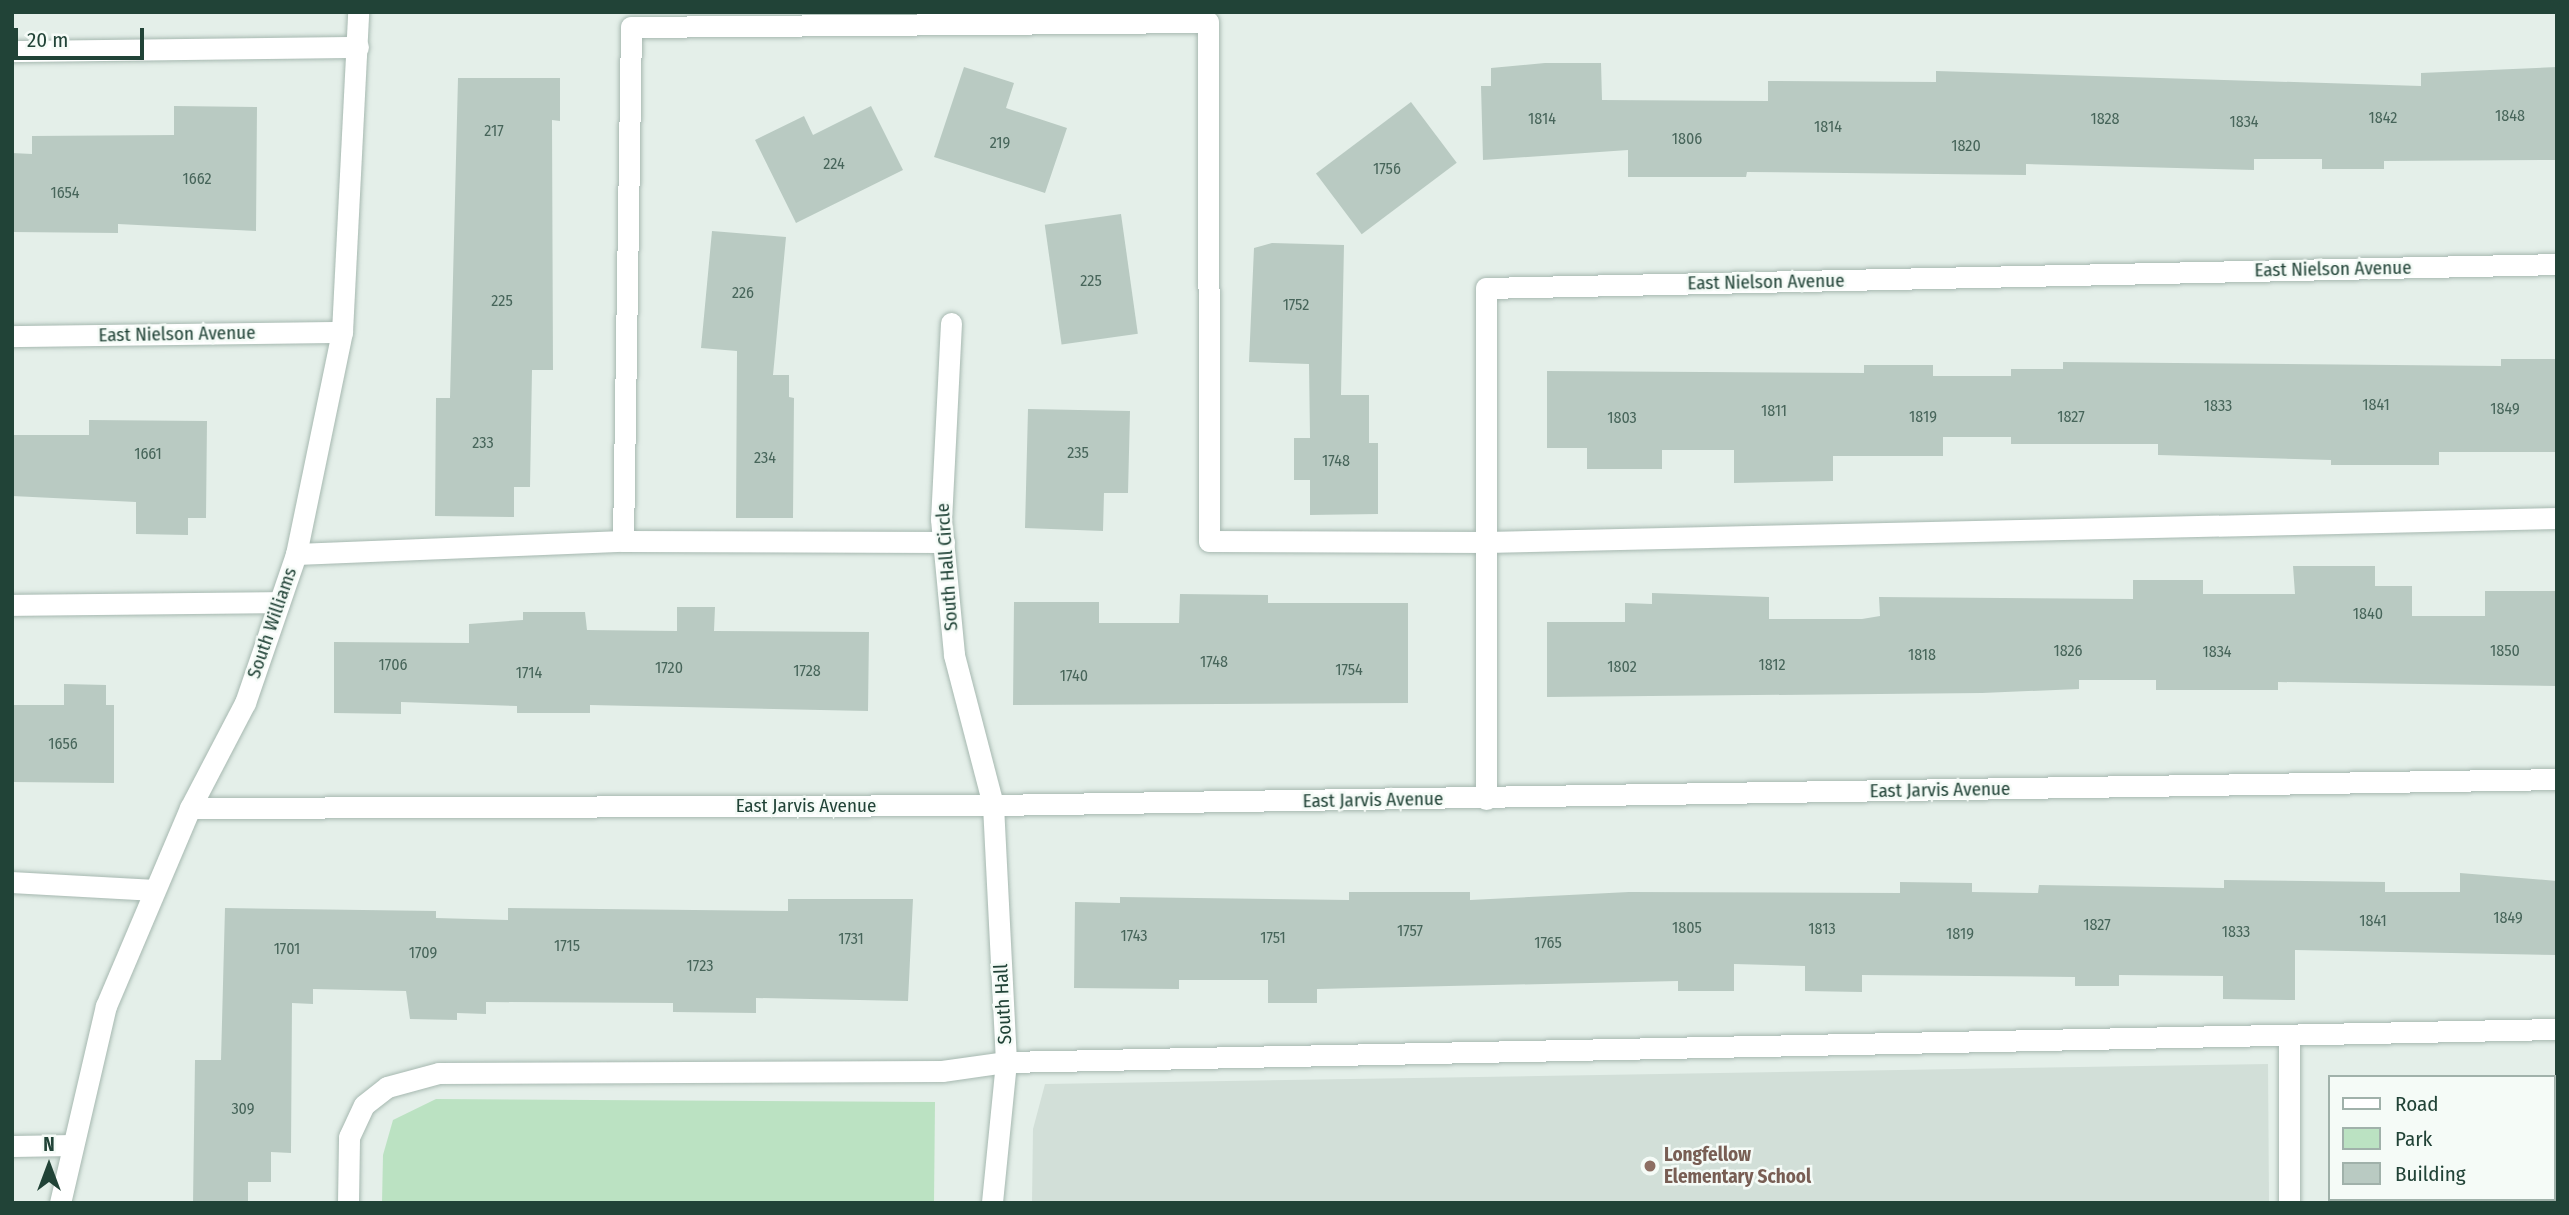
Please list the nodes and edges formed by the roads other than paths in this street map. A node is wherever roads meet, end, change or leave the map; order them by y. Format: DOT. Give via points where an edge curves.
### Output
graph roads {
  1 [pos="358,12"];
  2 [pos="358,47"];
  3 [pos="12,51"];
  4 [pos="2557,264"];
  5 [pos="951,323"];
  6 [pos="342,332"];
  7 [pos="12,336"];
  8 [pos="2557,518"];
  9 [pos="623,541"];
  10 [pos="944,542"];
  11 [pos="1486,542"];
  12 [pos="296,554"];
  13 [pos="279,602"];
  14 [pos="12,606"];
  15 [pos="2557,779"];
  16 [pos="1486,799"];
  17 [pos="993,805"];
  18 [pos="190,808"];
  19 [pos="12,881"];
  20 [pos="155,890"];
  21 [pos="2557,1029"];
  22 [pos="2289,1035"];
  23 [pos="1006,1062"];
  24 [pos="73,1145"];
  25 [pos="12,1146"];
  26 [pos="60,1203"];
  27 [pos="348,1203"];
  28 [pos="992,1203"];
  29 [pos="2289,1203"];
  1 -- 2 [label="street, South Williams"];
  2 -- 3 [label="street"];
  2 -- 6 [label="street, South Williams"];
  4 -- 11 [label="street, East Nielson Avenue" via="1486,288"];
  5 -- 10 [label="street, South Hall Circle"];
  6 -- 7 [label="street, East Nielson Avenue"];
  6 -- 12 [label="street, South Williams"];
  8 -- 11 [label="street"];
  9 -- 10 [label="street"];
  9 -- 11 [label="street" via="631,27 1208,22 1209,541"];
  9 -- 12 [label="street"];
  10 -- 17 [label="street, South Hall Circle" via="954,654"];
  11 -- 16 [label="street, East Nielson Avenue"];
  12 -- 13 [label="street, South Williams"];
  13 -- 14 [label="street"];
  13 -- 18 [label="street, South Williams" via="245,703"];
  15 -- 16 [label="street, East Jarvis Avenue"];
  16 -- 17 [label="street, East Jarvis Avenue"];
  17 -- 18 [label="street, East Jarvis Avenue"];
  17 -- 23 [label="street, South Hall"];
  18 -- 20 [label="street, South Williams"];
  19 -- 20 [label="street"];
  20 -- 24 [label="street, South Williams" via="106,1006"];
  21 -- 22 [label="street"];
  22 -- 23 [label="street"];
  22 -- 29 [label="street"];
  23 -- 27 [label="street" via="942,1071 439,1073 387,1087 364,1105 349,1137"];
  23 -- 28 [label="street, South Hall"];
  24 -- 25 [label="street"];
  24 -- 26 [label="street, South Williams"];
}
